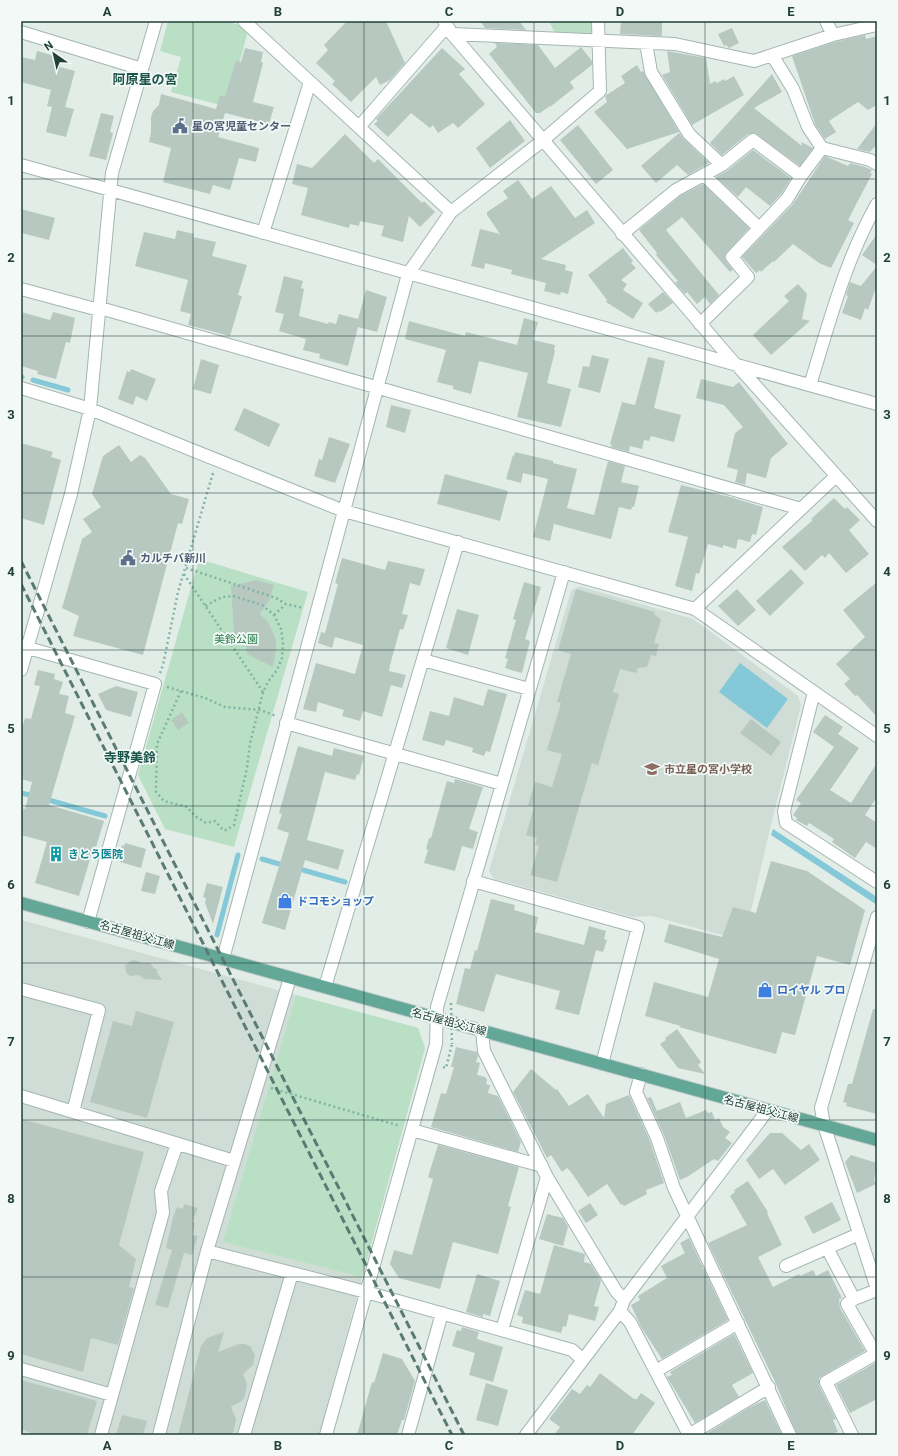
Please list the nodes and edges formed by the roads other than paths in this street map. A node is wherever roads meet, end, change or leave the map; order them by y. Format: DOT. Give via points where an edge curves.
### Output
graph roads {
  1 [pos="156,21"];
  2 [pos="244,21"];
  3 [pos="598,21"];
  4 [pos="826,21"];
  5 [pos="877,25"];
  6 [pos="448,27"];
  7 [pos="21,32"];
  8 [pos="833,35"];
  9 [pos="599,41"];
  10 [pos="646,43"];
  11 [pos="772,55"];
  12 [pos="142,69"];
  13 [pos="310,82"];
  14 [pos="359,127"];
  15 [pos="542,141"];
  16 [pos="822,148"];
  17 [pos="877,164"];
  18 [pos="21,165"];
  19 [pos="722,165"];
  20 [pos="704,175"];
  21 [pos="801,176"];
  22 [pos="111,190"];
  23 [pos="877,204"];
  24 [pos="451,212"];
  25 [pos="759,228"];
  26 [pos="263,233"];
  27 [pos="622,234"];
  28 [pos="408,274"];
  29 [pos="21,289"];
  30 [pos="100,309"];
  31 [pos="700,324"];
  32 [pos="736,364"];
  33 [pos="810,385"];
  34 [pos="377,387"];
  35 [pos="21,388"];
  36 [pos="877,404"];
  37 [pos="90,409"];
  38 [pos="836,476"];
  39 [pos="801,509"];
  40 [pos="344,511"];
  41 [pos="877,521"];
  42 [pos="458,542"];
  43 [pos="564,572"];
  44 [pos="695,608"];
  45 [pos="24,647"];
  46 [pos="423,660"];
  47 [pos="21,670"];
  48 [pos="530,689"];
  49 [pos="814,692"];
  50 [pos="287,721"];
  51 [pos="877,736"];
  52 [pos="395,753"];
  53 [pos="502,784"];
  54 [pos="474,881"];
  55 [pos="877,882"];
  56 [pos="21,903"];
  57 [pos="877,917"];
  58 [pos="88,922"];
  59 [pos="223,959"];
  60 [pos="290,978"];
  61 [pos="325,987"];
  62 [pos="21,989"];
  63 [pos="437,1019"];
  64 [pos="482,1031"];
  65 [pos="602,1064"];
  66 [pos="641,1074"];
  67 [pos="21,1096"];
  68 [pos="767,1111"];
  69 [pos="73,1112"];
  70 [pos="824,1125"];
  71 [pos="412,1130"];
  72 [pos="877,1140"];
  73 [pos="177,1144"];
  74 [pos="234,1161"];
  75 [pos="542,1166"];
  76 [pos="547,1177"];
  77 [pos="688,1216"];
  78 [pos="859,1234"];
  79 [pos="827,1248"];
  80 [pos="207,1251"];
  81 [pos="786,1266"];
  82 [pos="292,1273"];
  83 [pos="877,1288"];
  84 [pos="366,1292"];
  85 [pos="854,1299"];
  86 [pos="622,1306"];
  87 [pos="442,1313"];
  88 [pos="738,1323"];
  89 [pos="502,1330"];
  90 [pos="876,1353"];
  91 [pos="582,1359"];
  92 [pos="21,1369"];
  93 [pos="656,1371"];
  94 [pos="769,1387"];
  95 [pos="112,1395"];
  96 [pos="101,1435"];
  97 [pos="159,1435"];
  98 [pos="244,1435"];
  99 [pos="326,1435"];
  100 [pos="408,1435"];
  101 [pos="526,1435"];
  102 [pos="790,1435"];
  103 [pos="852,1435"];
  1 -- 12 [label="street"];
  2 -- 13 [label="street"];
  3 -- 9 [label="street"];
  4 -- 8 [label="street"];
  5 -- 8 [label="street"];
  6 -- 9 [label="street"];
  6 -- 14 [label="street"];
  6 -- 15 [label="street"];
  7 -- 12 [label="street"];
  8 -- 11 [label="street"];
  9 -- 10 [label="street"];
  9 -- 15 [label="street" via="600,91"];
  10 -- 11 [label="street" via="675,44 754,61"];
  10 -- 19 [label="street" via="651,72 690,134"];
  11 -- 16 [label="street" via="793,89 808,127"];
  12 -- 22 [label="street" via="112,173"];
  13 -- 14 [label="street"];
  13 -- 26 [label="street"];
  14 -- 24 [label="street"];
  15 -- 24 [label="street"];
  15 -- 27 [label="street"];
  16 -- 17 [label="street"];
  16 -- 21 [label="street"];
  18 -- 22 [label="street"];
  19 -- 20 [label="street"];
  19 -- 21 [label="street" via="752,140"];
  20 -- 25 [label="street"];
  20 -- 27 [label="street" via="676,190"];
  21 -- 25 [label="street" via="787,199"];
  22 -- 26 [label="street"];
  22 -- 30 [label="street"];
  23 -- 33 [label="street" via="865,225 844,276"];
  24 -- 28 [label="street"];
  25 -- 31 [label="street" via="732,257 748,277"];
  26 -- 28 [label="street"];
  27 -- 31 [label="street"];
  28 -- 32 [label="street"];
  28 -- 34 [label="street"];
  29 -- 30 [label="street"];
  30 -- 34 [label="street"];
  30 -- 37 [label="street"];
  31 -- 32 [label="street"];
  32 -- 33 [label="street"];
  32 -- 38 [label="street"];
  33 -- 36 [label="street"];
  34 -- 39 [label="street"];
  34 -- 40 [label="street"];
  35 -- 37 [label="street"];
  37 -- 40 [label="street"];
  37 -- 45 [label="street" via="71,494"];
  38 -- 39 [label="street"];
  38 -- 41 [label="street"];
  39 -- 44 [label="street"];
  40 -- 42 [label="street"];
  40 -- 50 [label="street"];
  42 -- 43 [label="street"];
  42 -- 46 [label="street"];
  43 -- 44 [label="street"];
  43 -- 48 [label="street"];
  44 -- 49 [label="street"];
  45 -- 47 [label="street"];
  45 -- 58 [label="street" via="155,684"];
  46 -- 48 [label="street"];
  46 -- 52 [label="street"];
  48 -- 53 [label="street"];
  49 -- 51 [label="street"];
  49 -- 55 [label="street" via="784,811 786,823"];
  50 -- 52 [label="street"];
  50 -- 59 [label="street"];
  52 -- 53 [label="street"];
  52 -- 61 [label="street"];
  53 -- 54 [label="street"];
  54 -- 63 [label="street" via="437,1008"];
  54 -- 65 [label="street" via="638,927"];
  56 -- 58 [label="main road, 名古屋祖父江線"];
  57 -- 70 [label="street" via="821,1108"];
  58 -- 59 [label="main road, 名古屋祖父江線"];
  59 -- 60 [label="main road, 名古屋祖父江線"];
  60 -- 61 [label="main road, 名古屋祖父江線"];
  60 -- 74 [label="street"];
  61 -- 63 [label="main road, 名古屋祖父江線"];
  62 -- 69 [label="street" via="99,1010"];
  63 -- 64 [label="main road, 名古屋祖父江線"];
  63 -- 71 [label="street" via="436,1044"];
  64 -- 65 [label="main road, 名古屋祖父江線"];
  64 -- 75 [label="street" via="484,1051"];
  65 -- 66 [label="main road, 名古屋祖父江線"];
  66 -- 68 [label="main road, 名古屋祖父江線"];
  66 -- 77 [label="street" via="636,1092 657,1138 674,1188"];
  67 -- 69 [label="street"];
  68 -- 70 [label="main road, 名古屋祖父江線"];
  68 -- 77 [label="street"];
  69 -- 73 [label="street"];
  70 -- 72 [label="main road, 名古屋祖父江線"];
  70 -- 78 [label="street"];
  71 -- 75 [label="street"];
  71 -- 84 [label="street"];
  73 -- 74 [label="street"];
  73 -- 95 [label="street" via="161,1191 163,1212"];
  74 -- 80 [label="street"];
  75 -- 76 [label="street"];
  76 -- 86 [label="street" via="616,1291"];
  76 -- 89 [label="street"];
  77 -- 86 [label="street"];
  77 -- 88 [label="street"];
  78 -- 79 [label="street"];
  78 -- 83 [label="street"];
  79 -- 81 [label="street"];
  79 -- 85 [label="street"];
  80 -- 82 [label="street"];
  80 -- 97 [label="street"];
  82 -- 84 [label="street"];
  82 -- 98 [label="street"];
  83 -- 85 [label="street"];
  84 -- 87 [label="street"];
  84 -- 99 [label="street"];
  85 -- 90 [label="street" via="847,1304"];
  86 -- 91 [label="street"];
  86 -- 93 [label="street"];
  87 -- 89 [label="street"];
  87 -- 100 [label="street"];
  88 -- 93 [label="street"];
  88 -- 94 [label="street"];
  89 -- 91 [label="street" via="572,1350"];
  90 -- 103 [label="street" via="826,1382"];
  91 -- 101 [label="street"];
  92 -- 95 [label="street"];
  93 -- 94 [label="street" via="689,1435"];
  94 -- 102 [label="street"];
  95 -- 96 [label="street"];
}
